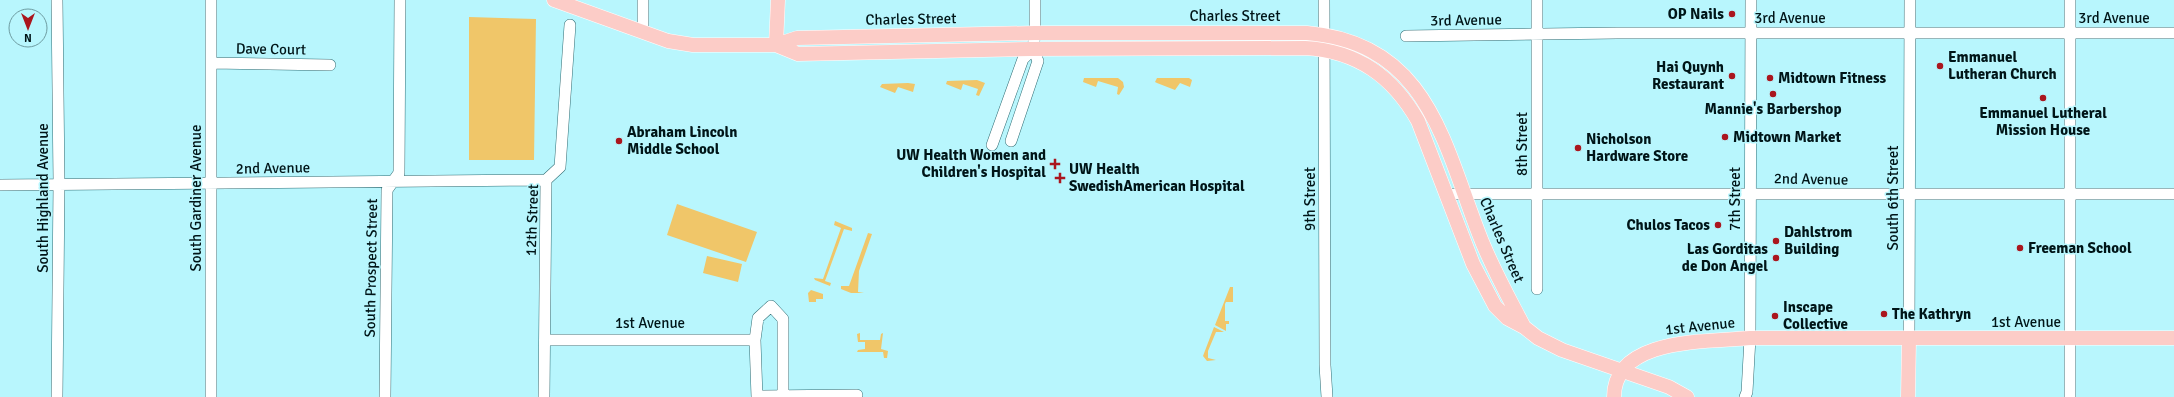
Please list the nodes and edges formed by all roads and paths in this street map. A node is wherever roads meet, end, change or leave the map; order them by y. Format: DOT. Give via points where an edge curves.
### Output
graph roads {
  1 [pos="57,0"];
  2 [pos="211,0"];
  3 [pos="400,0"];
  4 [pos="554,0"];
  5 [pos="643,0"];
  6 [pos="778,0"];
  7 [pos="1035,0"];
  8 [pos="1324,0"];
  9 [pos="1537,0"];
  10 [pos="1751,0"];
  11 [pos="1910,0"];
  12 [pos="2070,0"];
  13 [pos="570,25"];
  14 [pos="643,32"];
  15 [pos="1035,33"];
  16 [pos="1751,33"];
  17 [pos="1910,33"];
  18 [pos="2174,33"];
  19 [pos="1324,34"];
  20 [pos="1537,34"];
  21 [pos="2070,34"];
  22 [pos="1406,36"];
  23 [pos="776,45"];
  24 [pos="1033,49"];
  25 [pos="1324,50"];
  26 [pos="212,63"];
  27 [pos="330,64"];
  28 [pos="1011,142"];
  29 [pos="992,145"];
  30 [pos="546,180"];
  31 [pos="393,181"];
  32 [pos="59,183"];
  33 [pos="210,184"];
  34 [pos="0,185"];
  35 [pos="1464,193"];
  36 [pos="1537,193"];
  37 [pos="1750,193"];
  38 [pos="1447,194"];
  39 [pos="1910,194"];
  40 [pos="2070,194"];
  41 [pos="2174,194"];
  42 [pos="1537,289"];
  43 [pos="1524,327"];
  44 [pos="1750,338"];
  45 [pos="2174,338"];
  46 [pos="2070,339"];
  47 [pos="545,340"];
  48 [pos="755,340"];
  49 [pos="1909,340"];
  50 [pos="1621,370"];
  51 [pos="857,395"];
  52 [pos="757,396"];
  53 [pos="783,396"];
  54 [pos="57,397"];
  55 [pos="211,397"];
  56 [pos="385,397"];
  57 [pos="544,397"];
  58 [pos="1326,397"];
  59 [pos="1614,397"];
  60 [pos="1687,397"];
  61 [pos="1745,397"];
  62 [pos="1908,397"];
  63 [pos="2070,397"];
  1 -- 32 [label="street, South Highland Avenue"];
  2 -- 26 [label="street, South Gardiner Avenue"];
  3 -- 31 [label="street, South Prospect Street" via="399,173"];
  4 -- 14 [label="main road, Charles Street"];
  5 -- 14 [label="street"];
  6 -- 23 [label="main road"];
  7 -- 15 [label="street"];
  8 -- 19 [label="street, 9th Street"];
  9 -- 20 [label="street, 8th Street"];
  10 -- 16 [label="street, 7th Street"];
  11 -- 17 [label="street, South 6th Street"];
  12 -- 21 [label="street"];
  13 -- 30 [label="street, 12th Street" via="560,167"];
  14 -- 23 [label="main road, Charles Street" via="668,41 693,45"];
  15 -- 19 [label="main road, Charles Street"];
  15 -- 23 [label="main road, Charles Street" via="797,38"];
  15 -- 24 [label="street"];
  16 -- 17 [label="street, 3rd Avenue"];
  16 -- 20 [label="street, 3rd Avenue"];
  16 -- 37 [label="street, 7th Street"];
  17 -- 21 [label="street, 3rd Avenue"];
  17 -- 39 [label="street, South 6th Street"];
  18 -- 21 [label="street, 3rd Avenue"];
  19 -- 25 [label="street, 9th Street"];
  19 -- 35 [label="main road, Charles Street" via="1358,44 1393,64 1405,75 1429,106"];
  20 -- 22 [label="street, 3rd Avenue"];
  20 -- 36 [label="street, 8th Street"];
  21 -- 40 [label="street"];
  23 -- 24 [label="main road, Charles Street" via="798,54"];
  24 -- 25 [label="main road, Charles Street"];
  24 -- 28 [label="street" via="1038,61"];
  24 -- 29 [label="street" via="1023,59"];
  25 -- 38 [label="main road, Charles Street" via="1341,54 1364,65 1390,82 1406,100 1418,121"];
  25 -- 58 [label="street, 9th Street"];
  26 -- 27 [label="street, Dave Court"];
  26 -- 33 [label="street, South Gardiner Avenue"];
  30 -- 31 [label="street, 2nd Avenue"];
  30 -- 47 [label="street, 12th Street"];
  31 -- 33 [label="street, 2nd Avenue"];
  31 -- 56 [label="street, South Prospect Street" via="387,190"];
  32 -- 33 [label="street, 2nd Avenue"];
  32 -- 34 [label="street, 2nd Avenue"];
  32 -- 54 [label="street, South Highland Avenue"];
  33 -- 55 [label="street, South Gardiner Avenue"];
  35 -- 36 [label="street, 2nd Avenue"];
  35 -- 38 [label="street, 2nd Avenue"];
  35 -- 43 [label="main road, Charles Street" via="1502,288"];
  36 -- 37 [label="street, 2nd Avenue"];
  36 -- 42 [label="street, 8th Street"];
  37 -- 39 [label="street, 2nd Avenue"];
  37 -- 44 [label="street, 7th Street"];
  38 -- 43 [label="main road, Charles Street" via="1473,264 1492,300 1506,318"];
  39 -- 40 [label="street, 2nd Avenue"];
  39 -- 49 [label="street, South 6th Street"];
  40 -- 41 [label="street, 2nd Avenue"];
  40 -- 46 [label="street"];
  43 -- 50 [label="main road, Charles Street" via="1538,338 1562,350"];
  44 -- 49 [label="main road, 1st Avenue"];
  44 -- 50 [label="main road, 1st Avenue" via="1680,343 1653,349"];
  44 -- 61 [label="street, 7th Street"];
  45 -- 46 [label="main road, 1st Avenue"];
  46 -- 49 [label="main road, 1st Avenue"];
  46 -- 63 [label="street"];
  47 -- 48 [label="street, 1st Avenue"];
  47 -- 57 [label="street, 12th Street"];
  48 -- 52 [label="street"];
  48 -- 53 [label="street" via="758,318 771,306 783,319"];
  49 -- 62 [label="main road, South 6th Street"];
  50 -- 59 [label="main road" via="1614,388"];
  50 -- 60 [label="main road, Charles Street" via="1669,387"];
  51 -- 53 [label="street"];
  52 -- 53 [label="street"];
}
